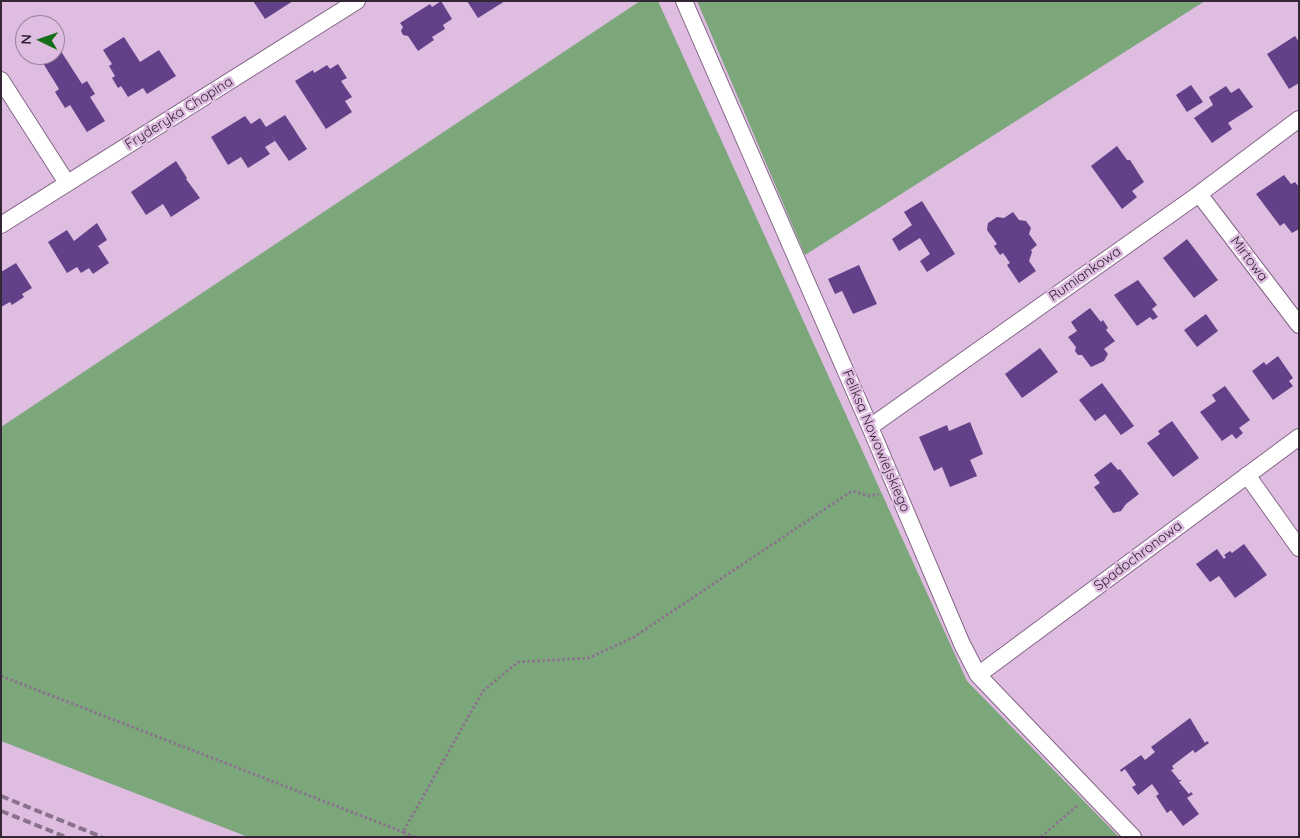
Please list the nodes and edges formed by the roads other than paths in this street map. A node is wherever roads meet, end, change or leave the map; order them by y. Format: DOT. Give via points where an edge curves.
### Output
graph roads {
  1 [pos="357,1"];
  2 [pos="684,1"];
  3 [pos="1,80"];
  4 [pos="1299,119"];
  5 [pos="67,183"];
  6 [pos="1199,194"];
  7 [pos="1,225"];
  8 [pos="1299,325"];
  9 [pos="870,427"];
  10 [pos="1299,437"];
  11 [pos="1247,475"];
  12 [pos="1299,548"];
  13 [pos="978,675"];
  14 [pos="1133,837"];
  1 -- 5 [label="street, Fryderyka Chopina"];
  2 -- 9 [label="street, Feliksa Nowowiejskiego"];
  3 -- 5 [label="street"];
  4 -- 6 [label="street, Rumiankowa"];
  5 -- 7 [label="street, Fryderyka Chopina"];
  6 -- 8 [label="street, Mirtowa"];
  6 -- 9 [label="street, Rumiankowa"];
  9 -- 13 [label="street, Feliksa Nowowiejskiego"];
  10 -- 11 [label="street, Spadochronowa"];
  11 -- 12 [label="street"];
  11 -- 13 [label="street, Spadochronowa"];
  13 -- 14 [label="street, Feliksa Nowowiejskiego"];
}
